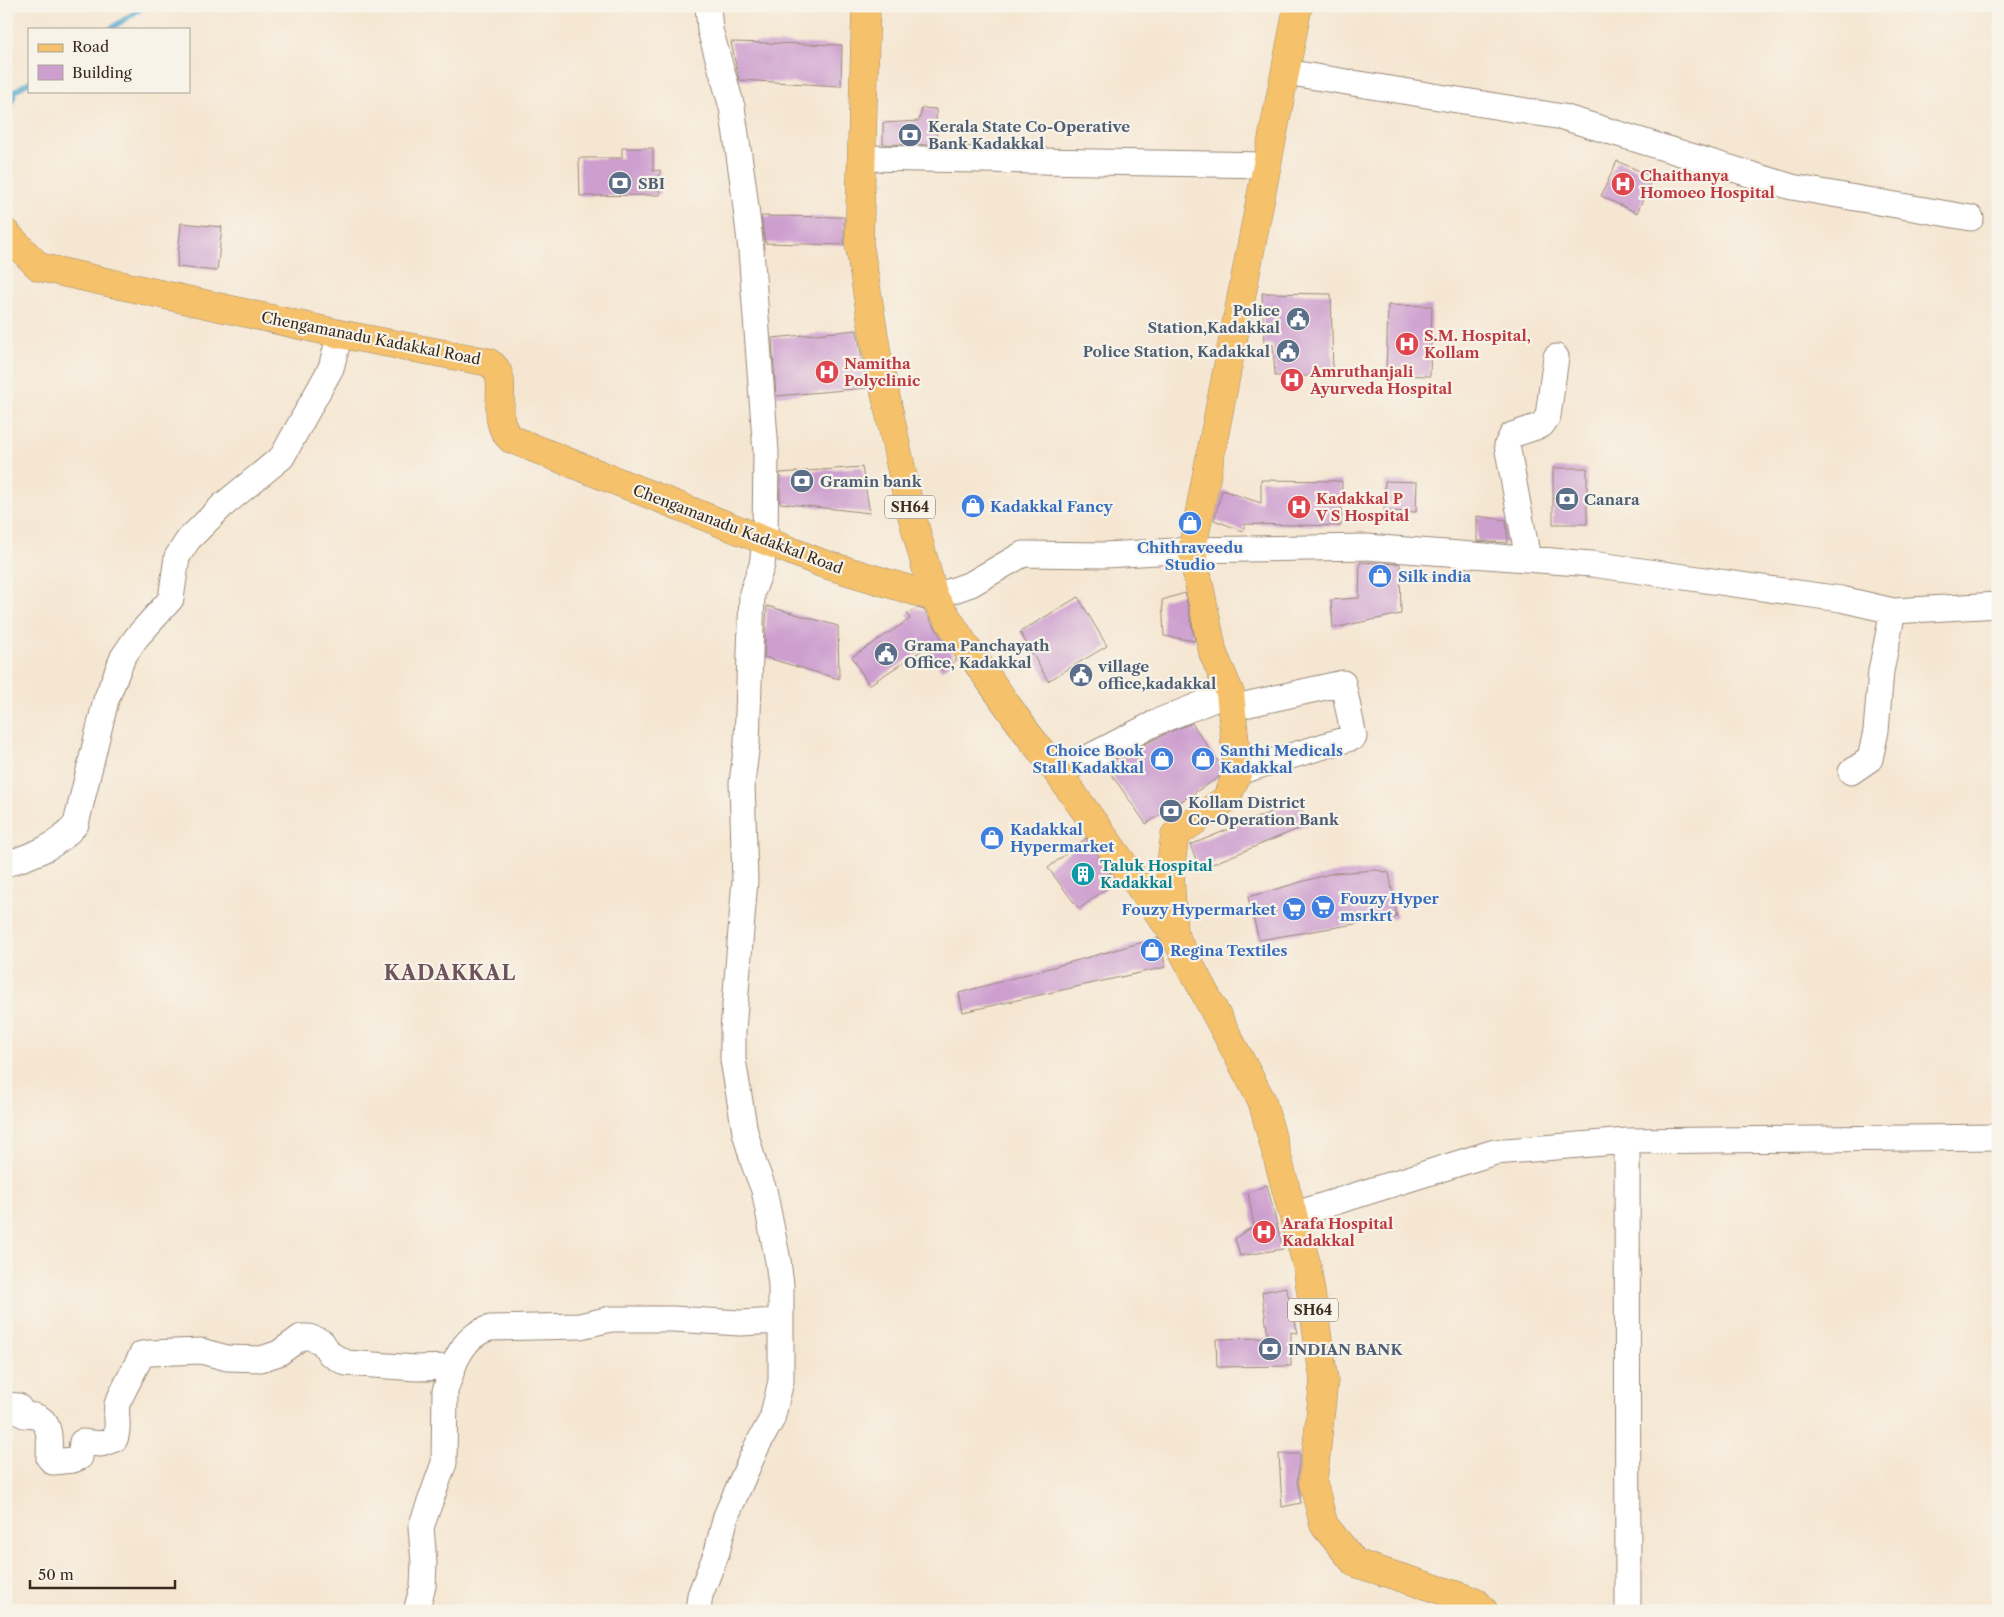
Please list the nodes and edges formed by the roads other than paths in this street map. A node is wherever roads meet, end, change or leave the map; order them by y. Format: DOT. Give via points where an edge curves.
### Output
graph roads {
  1 [pos="708,6"];
  2 [pos="866,6"];
  3 [pos="1298,6"];
  4 [pos="1285,72"];
  5 [pos="861,158"];
  6 [pos="1267,165"];
  7 [pos="1971,218"];
  8 [pos="6,233"];
  9 [pos="340,334"];
  10 [pos="1556,357"];
  11 [pos="765,541"];
  12 [pos="1192,550"];
  13 [pos="1528,559"];
  14 [pos="934,597"];
  15 [pos="1998,605"];
  16 [pos="1893,611"];
  17 [pos="1230,701"];
  18 [pos="1238,772"];
  19 [pos="1851,772"];
  20 [pos="1058,773"];
  21 [pos="6,864"];
  22 [pos="1174,933"];
  23 [pos="1998,1137"];
  24 [pos="1627,1141"];
  25 [pos="1293,1215"];
  26 [pos="781,1321"];
  27 [pos="453,1367"];
  28 [pos="6,1405"];
  29 [pos="416,1611"];
  30 [pos="698,1611"];
  31 [pos="1484,1611"];
  32 [pos="1628,1611"];
  1 -- 11 [label="street" via="710,30 732,107 751,250 766,452"];
  2 -- 5 [label="main road, SH64"];
  3 -- 4 [label="main road"];
  4 -- 6 [label="main road"];
  4 -- 7 [label="street" via="1563,117 1792,187"];
  5 -- 6 [label="street"];
  5 -- 14 [label="main road, SH64" via="859,243 878,360 909,505"];
  6 -- 12 [label="main road"];
  8 -- 9 [label="main road, Chengamanadu Kadakkal Road" via="39,267"];
  9 -- 11 [label="main road, Chengamanadu Kadakkal Road" via="488,362 497,369 500,379 500,422 510,439"];
  9 -- 21 [label="street" via="331,368 282,457 222,506 188,540 177,557 171,599 136,638 123,658 106,700 76,824 64,838 39,854"];
  10 -- 13 [label="street" via="1548,416 1542,425 1512,435 1507,445"];
  11 -- 14 [label="main road, Chengamanadu Kadakkal Road" via="821,563"];
  11 -- 26 [label="street" via="762,566 752,593 747,743 742,783 745,880 734,1060 745,1132 764,1190 774,1236 781,1285"];
  12 -- 13 [label="street" via="1367,547"];
  12 -- 14 [label="street" via="1105,555 1023,554 971,584"];
  12 -- 17 [label="main road" via="1213,653"];
  13 -- 16 [label="street" via="1592,564 1841,600"];
  14 -- 20 [label="main road, SH64" via="984,673"];
  15 -- 16 [label="street"];
  16 -- 19 [label="street" via="1881,671 1870,759"];
  17 -- 18 [label="main road"];
  17 -- 18 [label="street" via="1343,683 1354,737"];
  17 -- 20 [label="street" via="1159,721"];
  18 -- 22 [label="main road" via="1226,799 1175,835 1170,870"];
  20 -- 22 [label="main road, SH64"];
  22 -- 25 [label="main road, SH64" via="1262,1101"];
  23 -- 24 [label="street"];
  24 -- 25 [label="street" via="1495,1152"];
  24 -- 32 [label="street"];
  25 -- 31 [label="main road, SH64" via="1306,1266 1324,1380 1313,1482 1324,1525 1354,1563 1475,1601"];
  26 -- 27 [label="street" via="611,1319 580,1326 490,1328 476,1332 457,1356"];
  26 -- 30 [label="street" via="781,1381 772,1419 732,1500 700,1595"];
  27 -- 28 [label="street" via="346,1363 330,1354 322,1342 309,1337 301,1337 279,1353 261,1359 227,1358 201,1352 142,1354 117,1402 118,1432 115,1439 101,1444 82,1442 80,1456 53,1462 49,1458 49,1433 41,1420 24,1415 18,1406"];
  27 -- 29 [label="street" via="445,1390 444,1463 421,1527 424,1574"];
}
